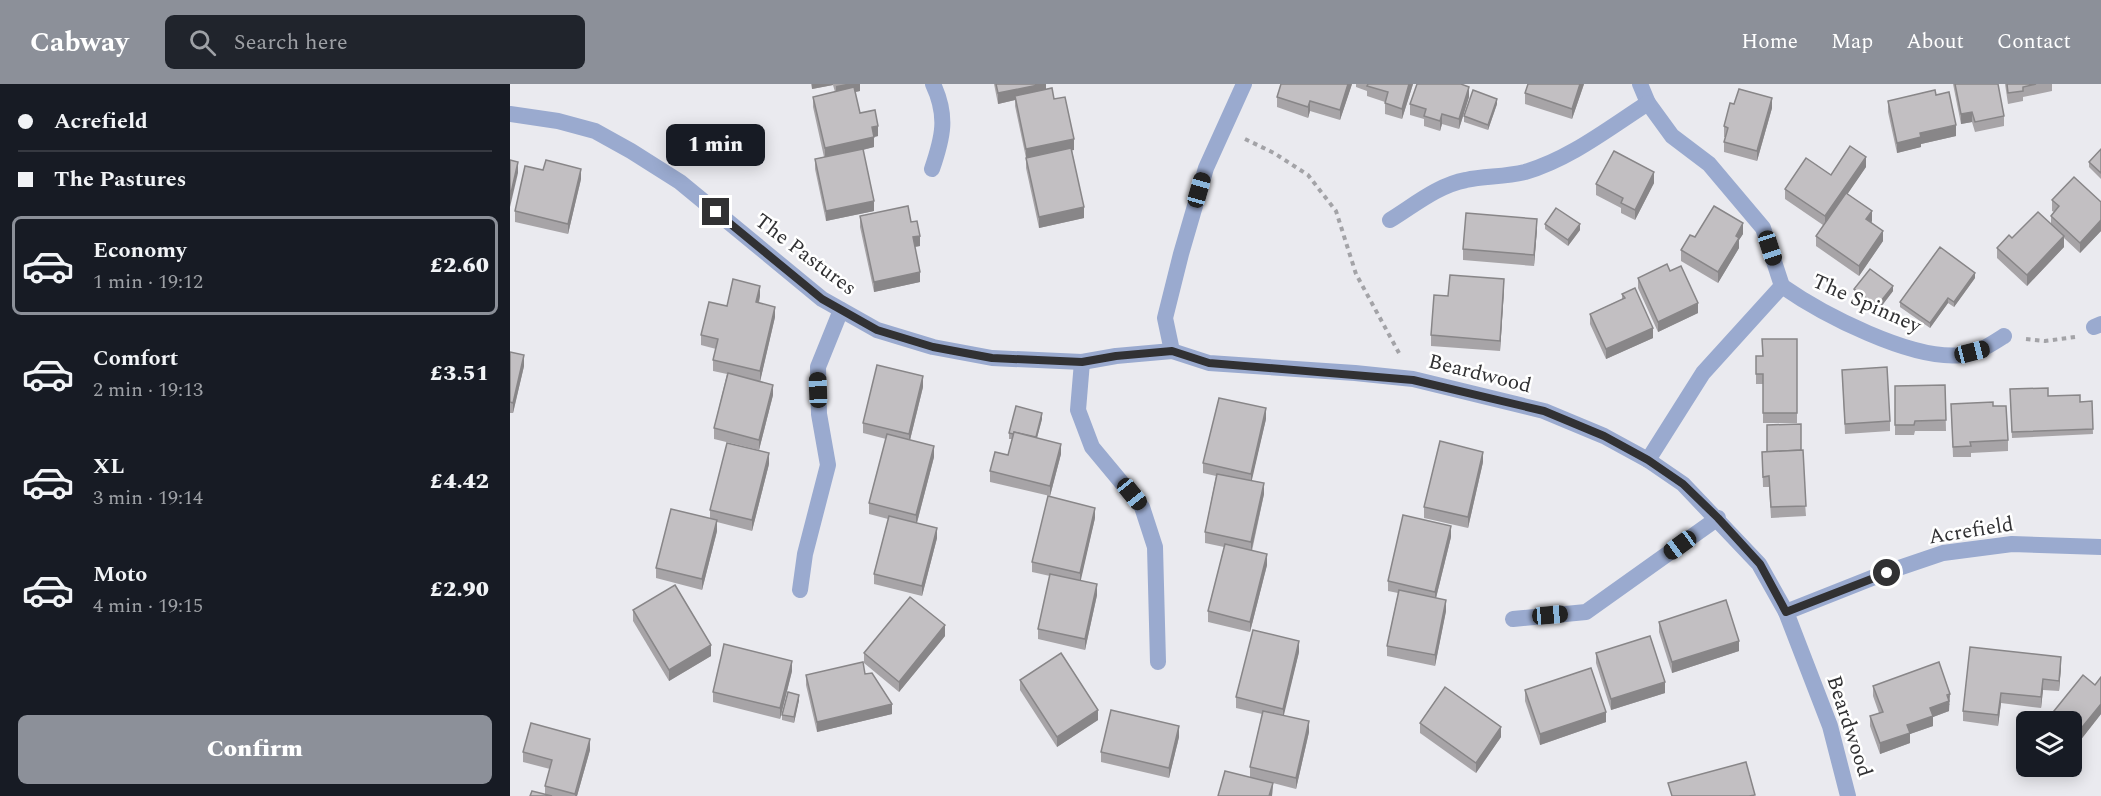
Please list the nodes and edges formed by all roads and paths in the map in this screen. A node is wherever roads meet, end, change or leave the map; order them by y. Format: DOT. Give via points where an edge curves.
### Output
graph roads {
  1 [pos="933,84"];
  2 [pos="1244,84"];
  3 [pos="1640,84"];
  4 [pos="1648,103"];
  5 [pos="510,114"];
  6 [pos="1222,131"];
  7 [pos="932,169"];
  8 [pos="1390,220"];
  9 [pos="1782,286"];
  10 [pos="841,310"];
  11 [pos="2098,326"];
  12 [pos="2004,336"];
  13 [pos="1172,351"];
  14 [pos="1082,362"];
  15 [pos="1413,380"];
  16 [pos="1648,460"];
  17 [pos="1718,518"];
  18 [pos="2101,548"];
  19 [pos="800,590"];
  20 [pos="1786,612"];
  21 [pos="1513,618"];
  22 [pos="1158,663"];
  23 [pos="1848,796"];
  1 -- 7 [label="street" via="943,119 942,139"];
  2 -- 6 [label="street"];
  3 -- 4 [label="street, The Spinney"];
  4 -- 8 [label="street" via="1565,156 1525,172 1445,186"];
  4 -- 9 [label="street, The Spinney" via="1672,136 1709,164 1763,228"];
  5 -- 10 [label="street, The Pastures" via="595,131 631,151 680,182 822,299"];
  6 -- 13 [label="street" via="1206,168 1165,318"];
  6 -- 15 [label="path" via="1274,153 1308,175 1336,211 1356,274"];
  9 -- 12 [label="street, The Spinney" via="1807,304 1896,345 1926,352 1961,355 1984,349"];
  9 -- 16 [label="street, The Spinney" via="1703,373"];
  10 -- 14 [label="street, The Pastures" via="877,330 933,347 992,358"];
  10 -- 19 [label="street" via="818,367 819,414 828,465"];
  11 -- 12 [label="path" via="2074,338 2045,341"];
  13 -- 14 [label="street, The Pastures"];
  13 -- 15 [label="street, Beardwood" via="1209,363"];
  14 -- 22 [label="street" via="1078,410 1092,447 1142,507 1155,547"];
  15 -- 16 [label="street, Beardwood" via="1544,411"];
  16 -- 17 [label="street, Beardwood" via="1683,484"];
  17 -- 20 [label="street, Beardwood" via="1760,564"];
  17 -- 21 [label="street" via="1586,612"];
  18 -- 20 [label="street, Acrefield" via="2012,544 1943,553"];
  20 -- 23 [label="street, Beardwood" via="1830,726"];
}
